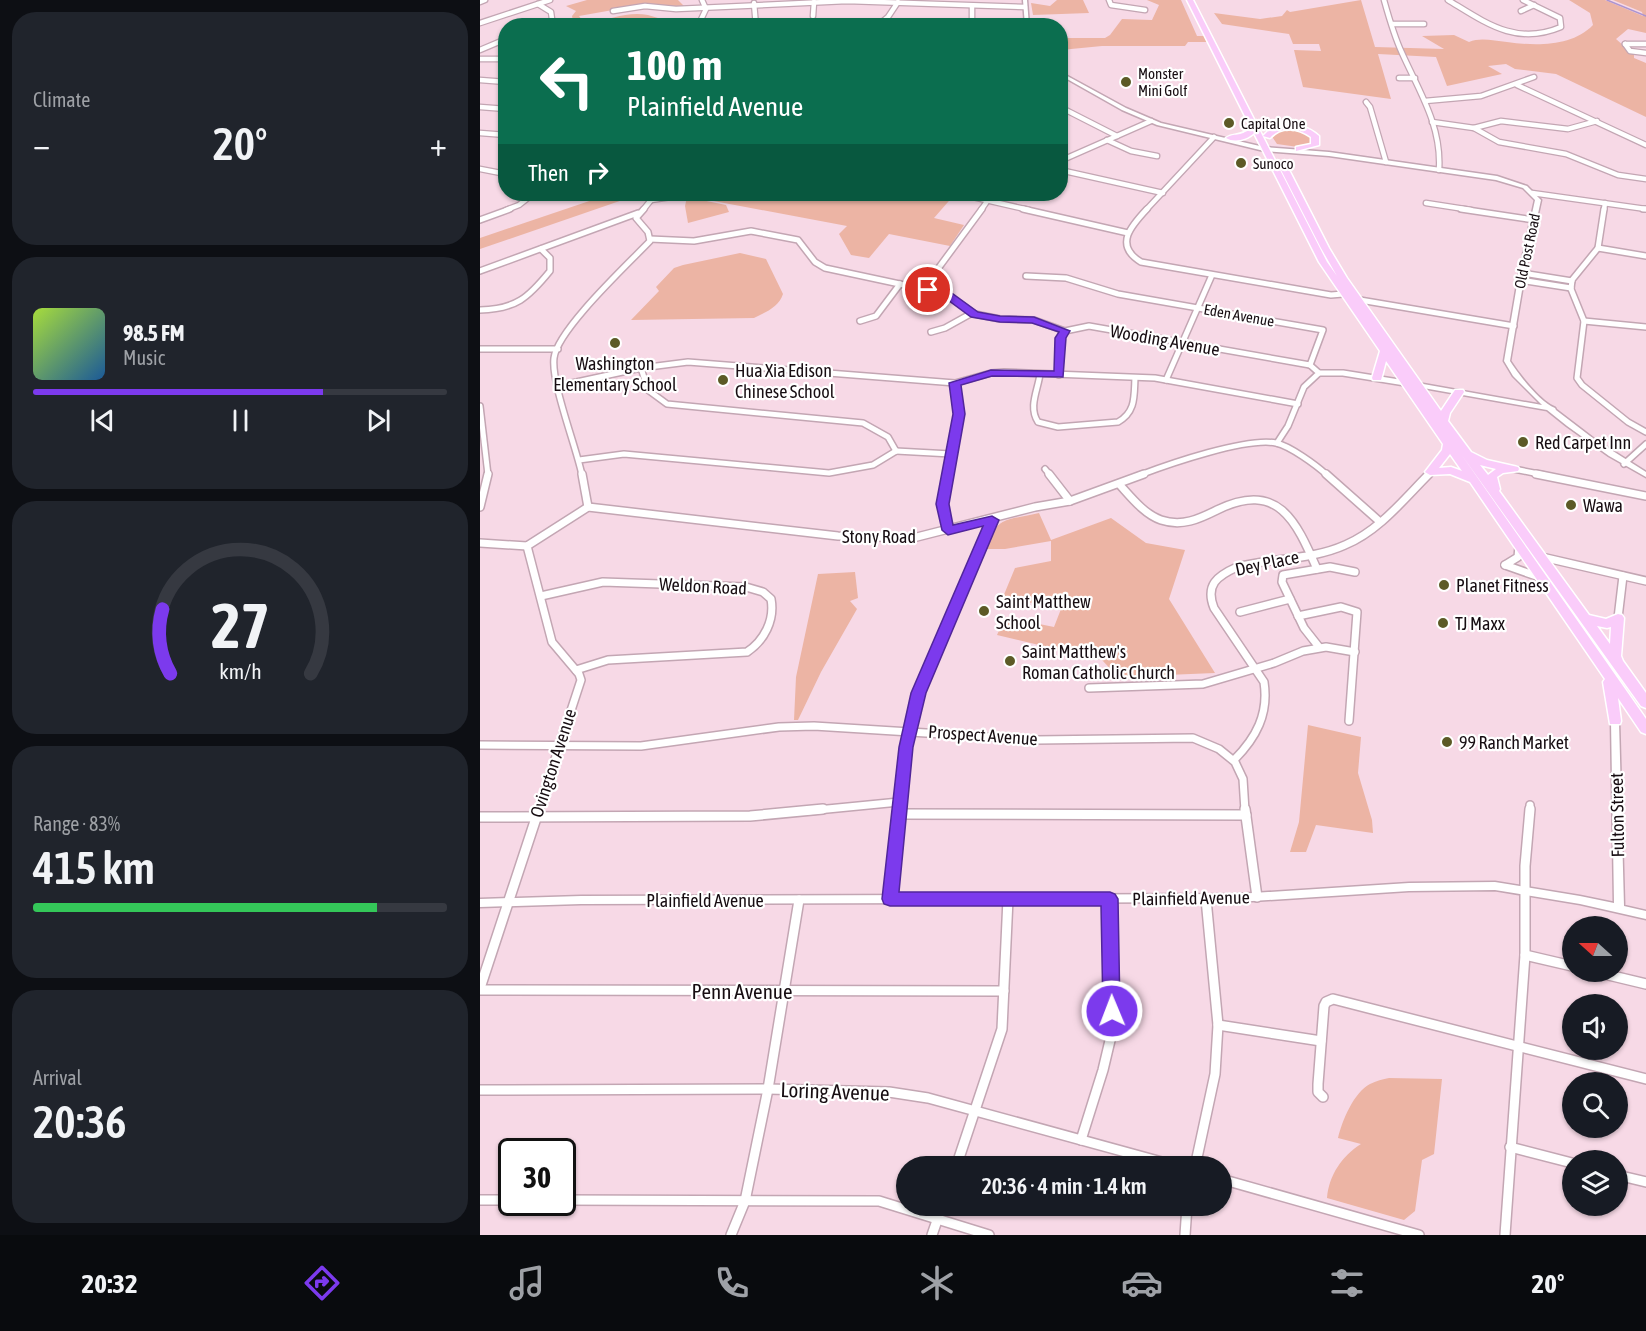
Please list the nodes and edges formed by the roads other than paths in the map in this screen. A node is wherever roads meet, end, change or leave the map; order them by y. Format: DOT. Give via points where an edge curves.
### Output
graph roads {
  1 [pos="485,0"];
  2 [pos="550,0"];
  3 [pos="702,0"];
  4 [pos="946,0"];
  5 [pos="1025,0"];
  6 [pos="1109,0"];
  7 [pos="1190,0"];
  8 [pos="1196,0"];
  9 [pos="1384,0"];
  10 [pos="1448,0"];
  11 [pos="1523,0"];
  12 [pos="480,2"];
  13 [pos="754,2"];
  14 [pos="814,2"];
  15 [pos="898,2"];
  16 [pos="538,4"];
  17 [pos="1534,5"];
  18 [pos="945,6"];
  19 [pos="706,7"];
  20 [pos="972,7"];
  21 [pos="1025,7"];
  22 [pos="1145,10"];
  23 [pos="1521,10"];
  24 [pos="613,11"];
  25 [pos="813,16"];
  26 [pos="552,18"];
  27 [pos="700,18"];
  28 [pos="755,18"];
  29 [pos="887,18"];
  30 [pos="972,18"];
  31 [pos="1026,18"];
  32 [pos="480,23"];
  33 [pos="1392,24"];
  34 [pos="1424,24"];
  35 [pos="498,42"];
  36 [pos="1646,44"];
  37 [pos="480,50"];
  38 [pos="1646,52"];
  39 [pos="480,59"];
  40 [pos="498,59"];
  41 [pos="1534,77"];
  42 [pos="1068,78"];
  43 [pos="1399,78"];
  44 [pos="1415,78"];
  45 [pos="480,80"];
  46 [pos="498,81"];
  47 [pos="1517,85"];
  48 [pos="1425,101"];
  49 [pos="1366,102"];
  50 [pos="480,107"];
  51 [pos="498,108"];
  52 [pos="1068,110"];
  53 [pos="1151,121"];
  54 [pos="1597,121"];
  55 [pos="1432,122"];
  56 [pos="1474,128"];
  57 [pos="1254,129"];
  58 [pos="480,133"];
  59 [pos="498,134"];
  60 [pos="1117,136"];
  61 [pos="1214,137"];
  62 [pos="1226,138"];
  63 [pos="1107,140"];
  64 [pos="1244,141"];
  65 [pos="1268,145"];
  66 [pos="1646,145"];
  67 [pos="1306,151"];
  68 [pos="1157,156"];
  69 [pos="1068,157"];
  70 [pos="1386,162"];
  71 [pos="1283,168"];
  72 [pos="480,169"];
  73 [pos="1439,170"];
  74 [pos="498,172"];
  75 [pos="1068,172"];
  76 [pos="1646,179"];
  77 [pos="1163,193"];
  78 [pos="1532,193"];
  79 [pos="524,201"];
  80 [pos="648,201"];
  81 [pos="987,201"];
  82 [pos="992,201"];
  83 [pos="1605,203"];
  84 [pos="1426,204"];
  85 [pos="1646,209"];
  86 [pos="639,213"];
  87 [pos="480,220"];
  88 [pos="1534,220"];
  89 [pos="1128,233"];
  90 [pos="650,240"];
  91 [pos="1598,248"];
  92 [pos="541,249"];
  93 [pos="1646,256"];
  94 [pos="480,271"];
  95 [pos="1212,275"];
  96 [pos="1026,276"];
  97 [pos="1521,276"];
  98 [pos="900,284"];
  99 [pos="1572,285"];
  100 [pos="925,290"];
  101 [pos="1343,294"];
  102 [pos="1360,300"];
  103 [pos="1198,308"];
  104 [pos="480,310"];
  105 [pos="972,314"];
  106 [pos="860,321"];
  107 [pos="1584,321"];
  108 [pos="1514,326"];
  109 [pos="1646,327"];
  110 [pos="1065,331"];
  111 [pos="931,332"];
  112 [pos="1183,343"];
  113 [pos="480,349"];
  114 [pos="558,349"];
  115 [pos="1384,352"];
  116 [pos="1310,365"];
  117 [pos="641,368"];
  118 [pos="1319,373"];
  119 [pos="1040,374"];
  120 [pos="1059,375"];
  121 [pos="1135,378"];
  122 [pos="1377,378"];
  123 [pos="1166,380"];
  124 [pos="955,383"];
  125 [pos="1405,383"];
  126 [pos="1418,385"];
  127 [pos="558,386"];
  128 [pos="1459,392"];
  129 [pos="1298,404"];
  130 [pos="480,406"];
  131 [pos="1554,410"];
  132 [pos="1443,421"];
  133 [pos="1646,432"];
  134 [pos="1277,443"];
  135 [pos="1449,443"];
  136 [pos="1646,444"];
  137 [pos="896,451"];
  138 [pos="1467,453"];
  139 [pos="951,454"];
  140 [pos="579,460"];
  141 [pos="1624,464"];
  142 [pos="1045,469"];
  143 [pos="1514,470"];
  144 [pos="1430,472"];
  145 [pos="1646,475"];
  146 [pos="1474,480"];
  147 [pos="1119,484"];
  148 [pos="1646,496"];
  149 [pos="1070,501"];
  150 [pos="1503,503"];
  151 [pos="480,507"];
  152 [pos="588,507"];
  153 [pos="992,520"];
  154 [pos="1378,521"];
  155 [pos="948,530"];
  156 [pos="480,543"];
  157 [pos="526,546"];
  158 [pos="1519,546"];
  159 [pos="1310,554"];
  160 [pos="1542,557"];
  161 [pos="1317,569"];
  162 [pos="1354,572"];
  163 [pos="1623,576"];
  164 [pos="1541,578"];
  165 [pos="1646,581"];
  166 [pos="541,596"];
  167 [pos="1290,599"];
  168 [pos="1240,612"];
  169 [pos="1298,616"];
  170 [pos="1618,618"];
  171 [pos="1587,619"];
  172 [pos="1319,647"];
  173 [pos="1355,652"];
  174 [pos="1255,668"];
  175 [pos="1602,668"];
  176 [pos="576,670"];
  177 [pos="1629,679"];
  178 [pos="1089,688"];
  179 [pos="1646,703"];
  180 [pos="1349,721"];
  181 [pos="1615,721"];
  182 [pos="1642,724"];
  183 [pos="910,730"];
  184 [pos="559,744"];
  185 [pos="480,745"];
  186 [pos="1234,760"];
  187 [pos="899,802"];
  188 [pos="1530,806"];
  189 [pos="898,814"];
  190 [pos="1246,815"];
  191 [pos="480,817"];
  192 [pos="536,818"];
  193 [pos="1526,891"];
  194 [pos="1257,897"];
  195 [pos="890,899"];
  196 [pos="1008,899"];
  197 [pos="1110,899"];
  198 [pos="1206,899"];
  199 [pos="799,900"];
  200 [pos="508,902"];
  201 [pos="480,903"];
  202 [pos="1619,909"];
  203 [pos="1646,915"];
  204 [pos="1525,955"];
  205 [pos="1562,964"];
  206 [pos="1628,980"];
  207 [pos="1646,984"];
  208 [pos="480,989"];
  209 [pos="784,991"];
  210 [pos="1004,991"];
  211 [pos="1218,1026"];
  212 [pos="1321,1041"];
  213 [pos="1517,1047"];
  214 [pos="1646,1079"];
  215 [pos="768,1089"];
  216 [pos="480,1090"];
  217 [pos="1323,1097"];
  218 [pos="975,1111"];
  219 [pos="1081,1140"];
  220 [pos="1510,1147"];
  221 [pos="960,1156"];
  222 [pos="1140,1156"];
  223 [pos="1197,1156"];
  224 [pos="1562,1160"];
  225 [pos="1628,1178"];
  226 [pos="1232,1182"];
  227 [pos="1646,1182"];
  228 [pos="480,1200"];
  229 [pos="498,1200"];
  230 [pos="576,1200"];
  231 [pos="745,1201"];
  232 [pos="938,1216"];
  233 [pos="1186,1216"];
  234 [pos="937,1220"];
  235 [pos="732,1235"];
  236 [pos="932,1235"];
  237 [pos="989,1235"];
  238 [pos="1185,1235"];
  239 [pos="1419,1235"];
  240 [pos="1505,1235"];
  1 -- 12 [label="street"];
  2 -- 16 [label="street"];
  3 -- 19 [label="street"];
  4 -- 18 [label="street"];
  5 -- 21 [label="street"];
  6 -- 22 [label="street" via="1111,5"];
  7 -- 57 [label="highway"];
  8 -- 65 [label="highway"];
  9 -- 33 [label="street"];
  10 -- 17 [label="street" via="1513,34 1534,34 1561,27 1560,18"];
  11 -- 17 [label="street"];
  13 -- 14 [label="street"];
  13 -- 19 [label="street"];
  13 -- 28 [label="street"];
  14 -- 15 [label="street"];
  14 -- 25 [label="street"];
  15 -- 18 [label="street"];
  15 -- 29 [label="street"];
  16 -- 26 [label="street" via="551,12"];
  16 -- 32 [label="street"];
  17 -- 23 [label="street"];
  18 -- 20 [label="street"];
  19 -- 24 [label="street" via="645,6"];
  19 -- 27 [label="street"];
  20 -- 21 [label="street"];
  20 -- 30 [label="street"];
  21 -- 31 [label="street"];
  33 -- 34 [label="street"];
  33 -- 44 [label="street"];
  35 -- 37 [label="street"];
  36 -- 38 [label="street" via="1625,44 1630,51"];
  39 -- 40 [label="street"];
  41 -- 47 [label="street"];
  42 -- 53 [label="street"];
  43 -- 44 [label="street"];
  44 -- 48 [label="street"];
  45 -- 46 [label="street"];
  47 -- 48 [label="street" via="1475,98"];
  47 -- 54 [label="street"];
  48 -- 55 [label="street"];
  49 -- 70 [label="street"];
  50 -- 51 [label="street"];
  52 -- 60 [label="street"];
  53 -- 60 [label="street"];
  53 -- 61 [label="street"];
  54 -- 56 [label="street" via="1568,129 1501,121"];
  54 -- 66 [label="street"];
  55 -- 56 [label="street"];
  55 -- 73 [label="street" via="1442,154"];
  56 -- 76 [label="street" via="1499,142 1566,154 1618,175"];
  57 -- 64 [label="highway"];
  57 -- 65 [label="highway"];
  58 -- 59 [label="street"];
  60 -- 63 [label="street"];
  61 -- 62 [label="street"];
  61 -- 77 [label="street"];
  62 -- 64 [label="highway"];
  63 -- 68 [label="street" via="1131,151"];
  63 -- 69 [label="street"];
  64 -- 65 [label="street, Old Post Road"];
  65 -- 67 [label="street, Old Post Road"];
  65 -- 67 [label="highway" via="1272,130 1303,129 1315,136 1315,145"];
  65 -- 71 [label="highway"];
  65 -- 101 [label="highway" via="1301,223"];
  67 -- 70 [label="street, Old Post Road"];
  67 -- 71 [label="highway" via="1291,157"];
  70 -- 73 [label="street, Old Post Road"];
  71 -- 102 [label="highway" via="1325,249"];
  72 -- 74 [label="street"];
  73 -- 78 [label="street, Old Post Road" via="1510,181"];
  75 -- 77 [label="street"];
  77 -- 89 [label="street"];
  78 -- 83 [label="street"];
  78 -- 88 [label="street, Old Post Road" via="1538,200"];
  79 -- 87 [label="street"];
  80 -- 86 [label="street"];
  81 -- 100 [label="street"];
  82 -- 89 [label="street"];
  83 -- 85 [label="street"];
  83 -- 91 [label="street"];
  84 -- 88 [label="street"];
  86 -- 90 [label="street" via="636,218"];
  86 -- 92 [label="street"];
  88 -- 97 [label="street, Old Post Road"];
  89 -- 95 [label="street" via="1128,251 1134,259"];
  90 -- 98 [label="street" via="694,241 759,231 798,240 811,260 825,268"];
  90 -- 114 [label="street" via="571,327"];
  91 -- 93 [label="street"];
  91 -- 99 [label="street"];
  92 -- 94 [label="street"];
  92 -- 104 [label="street" via="550,258 550,271 529,296 512,306"];
  95 -- 101 [label="street"];
  95 -- 103 [label="street"];
  96 -- 103 [label="street, Eden Avenue" via="1066,278 1118,294"];
  97 -- 99 [label="street"];
  97 -- 108 [label="street, Old Post Road"];
  98 -- 100 [label="street"];
  98 -- 106 [label="street" via="876,316"];
  99 -- 107 [label="street"];
  100 -- 105 [label="street" via="949,296"];
  101 -- 115 [label="highway"];
  102 -- 108 [label="street"];
  102 -- 126 [label="highway"];
  103 -- 112 [label="street"];
  103 -- 116 [label="street, Eden Avenue" via="1323,330"];
  105 -- 110 [label="street" via="1034,320"];
  105 -- 111 [label="street"];
  107 -- 109 [label="street"];
  107 -- 133 [label="street" via="1578,381"];
  108 -- 131 [label="street, Old Post Road" via="1507,361 1512,372"];
  110 -- 112 [label="street, Wooding Avenue" via="1089,326"];
  110 -- 120 [label="street" via="1061,338"];
  112 -- 116 [label="street, Wooding Avenue"];
  112 -- 123 [label="street"];
  113 -- 114 [label="street"];
  114 -- 127 [label="street" via="554,366"];
  115 -- 122 [label="highway"];
  115 -- 125 [label="highway"];
  116 -- 118 [label="street"];
  117 -- 124 [label="street" via="688,362"];
  117 -- 127 [label="street"];
  117 -- 137 [label="street" via="653,397 667,404 863,423 886,435"];
  118 -- 122 [label="street"];
  118 -- 129 [label="street" via="1304,387"];
  119 -- 120 [label="street"];
  119 -- 121 [label="street" via="1035,420 1043,426 1060,428 1127,418"];
  119 -- 124 [label="street" via="991,373"];
  120 -- 121 [label="street"];
  121 -- 123 [label="street"];
  122 -- 125 [label="street"];
  123 -- 129 [label="street"];
  124 -- 139 [label="street" via="959,414"];
  125 -- 126 [label="street"];
  125 -- 135 [label="highway"];
  126 -- 128 [label="street"];
  126 -- 132 [label="highway"];
  127 -- 140 [label="street"];
  128 -- 131 [label="street"];
  128 -- 132 [label="highway"];
  129 -- 134 [label="street"];
  130 -- 151 [label="street" via="488,473"];
  131 -- 141 [label="street, Old Post Road"];
  132 -- 138 [label="highway"];
  134 -- 147 [label="street, Stony Road" via="1223,449 1148,471"];
  134 -- 154 [label="street" via="1316,465"];
  135 -- 144 [label="highway"];
  135 -- 146 [label="highway"];
  136 -- 141 [label="street"];
  137 -- 139 [label="street"];
  137 -- 140 [label="street" via="886,460 860,471 829,473 624,454"];
  138 -- 143 [label="highway" via="1483,462"];
  138 -- 150 [label="highway"];
  139 -- 155 [label="street" via="943,504"];
  140 -- 152 [label="street"];
  141 -- 145 [label="street, Old Post Road"];
  142 -- 149 [label="street"];
  143 -- 148 [label="street"];
  143 -- 150 [label="highway" via="1499,470 1491,478"];
  144 -- 146 [label="highway" via="1451,470"];
  144 -- 154 [label="street, Dey Place"];
  146 -- 158 [label="highway"];
  147 -- 149 [label="street, Stony Road"];
  147 -- 159 [label="street" via="1149,513 1173,523 1200,520 1242,501 1270,504 1292,519"];
  149 -- 153 [label="street, Stony Road"];
  150 -- 160 [label="highway"];
  152 -- 155 [label="street, Stony Road" via="873,539 913,538"];
  152 -- 157 [label="street"];
  153 -- 155 [label="street, Stony Road"];
  153 -- 183 [label="street" via="921,687"];
  154 -- 159 [label="street, Dey Place" via="1368,532 1342,547"];
  156 -- 157 [label="street"];
  157 -- 166 [label="street"];
  158 -- 164 [label="highway"];
  158 -- 164 [label="street" via="1518,557 1505,565"];
  159 -- 161 [label="street"];
  159 -- 174 [label="street, Dey Place" via="1237,566 1212,583 1209,597 1214,608"];
  160 -- 163 [label="street"];
  160 -- 171 [label="highway"];
  161 -- 162 [label="street" via="1330,567"];
  161 -- 167 [label="street" via="1284,573 1282,582"];
  163 -- 165 [label="street"];
  163 -- 170 [label="street"];
  164 -- 175 [label="highway"];
  166 -- 176 [label="street" via="552,642"];
  166 -- 176 [label="street, Weldon Road" via="603,582 746,587 766,593 772,602 767,629 747,652 608,660"];
  167 -- 168 [label="street"];
  167 -- 169 [label="street"];
  169 -- 172 [label="street"];
  169 -- 173 [label="street" via="1330,608 1355,611"];
  170 -- 171 [label="highway" via="1607,624"];
  170 -- 177 [label="highway" via="1615,656"];
  171 -- 177 [label="highway"];
  172 -- 173 [label="street"];
  172 -- 174 [label="street"];
  173 -- 180 [label="street"];
  174 -- 178 [label="street" via="1203,684"];
  174 -- 186 [label="street, Dey Place" via="1267,694 1264,709 1251,745"];
  175 -- 181 [label="highway" via="1611,688"];
  175 -- 182 [label="highway"];
  176 -- 184 [label="street, Ovington Avenue" via="581,680"];
  177 -- 179 [label="highway"];
  181 -- 182 [label="highway" via="1624,714"];
  181 -- 202 [label="street, Fulton Street"];
  183 -- 184 [label="street, Prospect Avenue" via="779,727 640,746"];
  183 -- 186 [label="street, Prospect Avenue" via="1036,740 1193,738"];
  183 -- 187 [label="street"];
  184 -- 185 [label="street, Prospect Avenue"];
  184 -- 192 [label="street, Ovington Avenue"];
  186 -- 190 [label="street" via="1244,779"];
  187 -- 189 [label="street"];
  187 -- 192 [label="street" via="750,816"];
  188 -- 193 [label="street"];
  189 -- 190 [label="street"];
  189 -- 195 [label="street"];
  190 -- 194 [label="street"];
  191 -- 192 [label="street"];
  192 -- 200 [label="street, Ovington Avenue"];
  193 -- 194 [label="street, Plainfield Avenue" via="1495,886 1409,887"];
  193 -- 202 [label="street, Plainfield Avenue"];
  193 -- 204 [label="street"];
  194 -- 198 [label="street, Plainfield Avenue"];
  195 -- 196 [label="street, Plainfield Avenue"];
  195 -- 199 [label="street, Plainfield Avenue"];
  196 -- 197 [label="street, Plainfield Avenue"];
  196 -- 210 [label="street"];
  197 -- 198 [label="street, Plainfield Avenue"];
  197 -- 219 [label="street" via="1112,1032"];
  198 -- 211 [label="street"];
  199 -- 200 [label="street, Plainfield Avenue"];
  199 -- 209 [label="street"];
  200 -- 201 [label="street, Plainfield Avenue"];
  200 -- 208 [label="street, Ovington Avenue"];
  202 -- 203 [label="street, Plainfield Avenue"];
  204 -- 205 [label="street"];
  204 -- 213 [label="street"];
  206 -- 207 [label="street"];
  208 -- 209 [label="street, Penn Avenue"];
  209 -- 210 [label="street, Penn Avenue"];
  209 -- 215 [label="street"];
  210 -- 218 [label="street" via="1002,1029"];
  211 -- 212 [label="street"];
  211 -- 223 [label="street" via="1215,1074"];
  212 -- 213 [label="street" via="1324,1006 1333,999"];
  212 -- 217 [label="street" via="1318,1092"];
  213 -- 214 [label="street"];
  213 -- 220 [label="street"];
  215 -- 216 [label="street, Loring Avenue"];
  215 -- 218 [label="street, Loring Avenue" via="890,1092"];
  215 -- 231 [label="street"];
  218 -- 219 [label="street, Loring Avenue"];
  218 -- 221 [label="street"];
  219 -- 222 [label="street, Loring Avenue"];
  220 -- 224 [label="street"];
  220 -- 240 [label="street"];
  225 -- 227 [label="street"];
  226 -- 239 [label="street"];
  228 -- 229 [label="street"];
  230 -- 231 [label="street"];
  231 -- 234 [label="street" via="879,1201"];
  231 -- 235 [label="street"];
  232 -- 234 [label="street"];
  233 -- 238 [label="street"];
  234 -- 236 [label="street"];
  234 -- 237 [label="street"];
}
